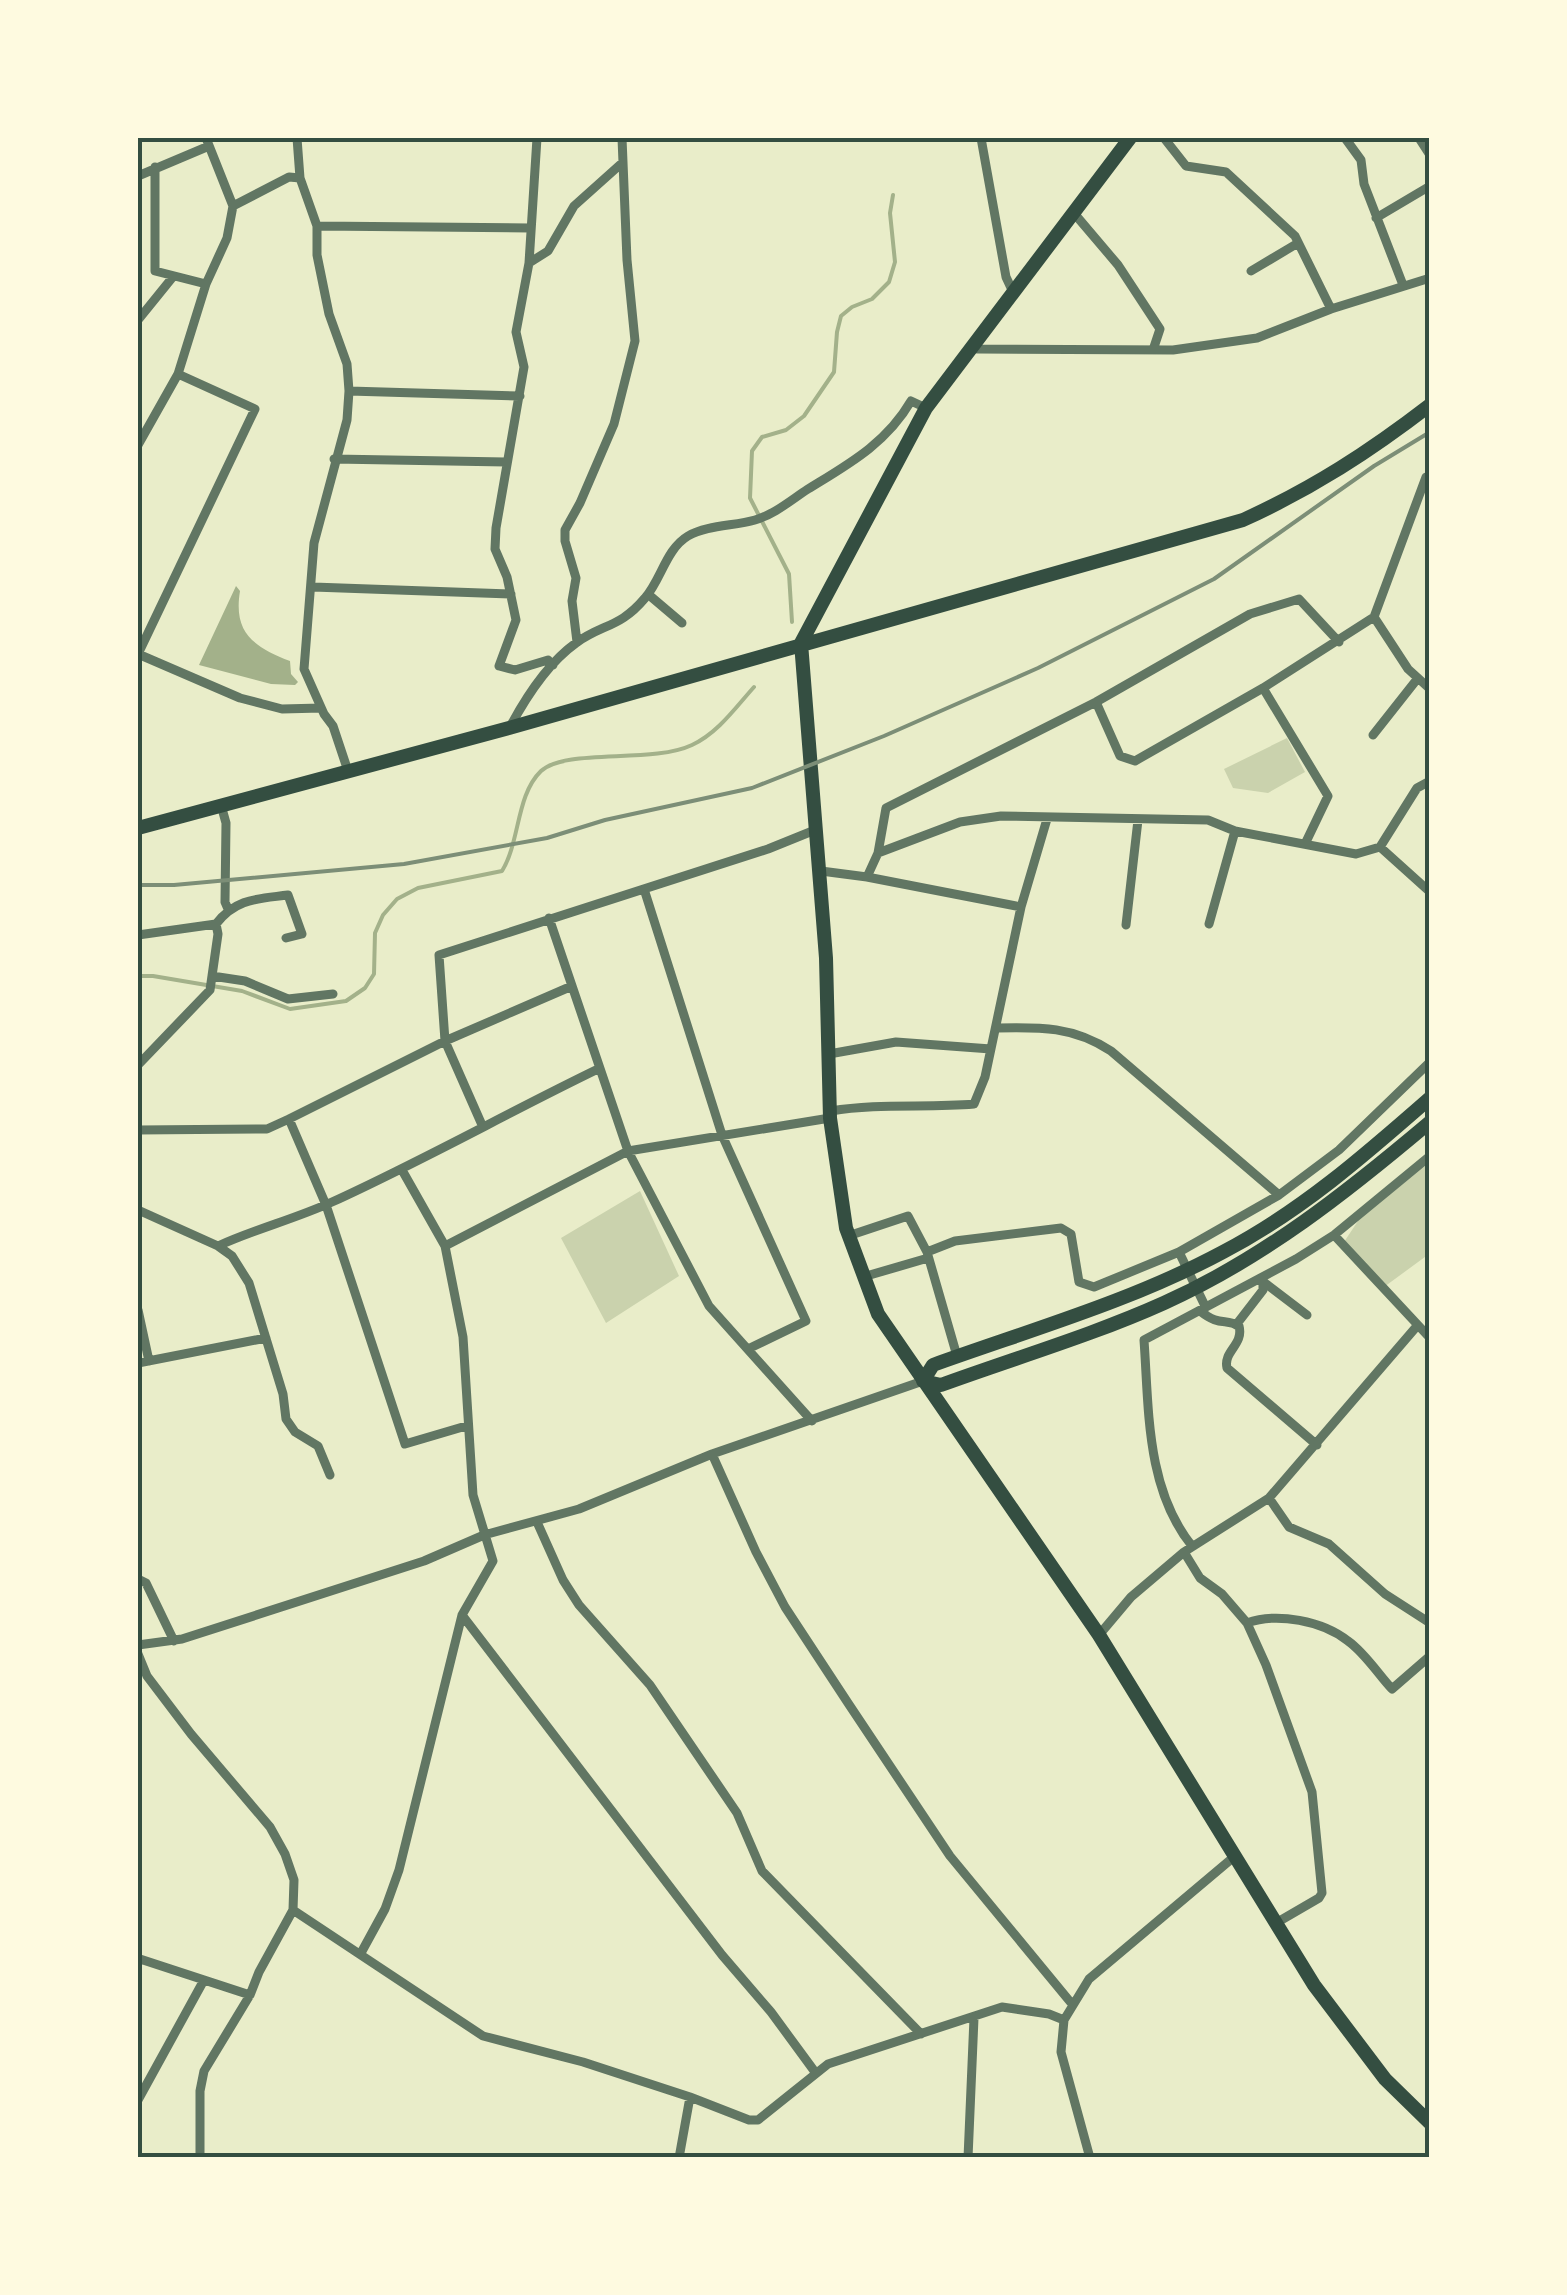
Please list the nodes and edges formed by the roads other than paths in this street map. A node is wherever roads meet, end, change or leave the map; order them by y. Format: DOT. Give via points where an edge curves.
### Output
graph roads {
  1 [pos="297,138"];
  2 [pos="537,138"];
  3 [pos="622,138"];
  4 [pos="981,138"];
  5 [pos="1130,138"];
  6 [pos="1164,138"];
  7 [pos="1345,138"];
  8 [pos="1419,138"];
  9 [pos="208,142"];
  10 [pos="1430,155"];
  11 [pos="622,163"];
  12 [pos="155,168"];
  13 [pos="138,176"];
  14 [pos="300,178"];
  15 [pos="1430,186"];
  16 [pos="233,206"];
  17 [pos="1074,212"];
  18 [pos="1376,218"];
  19 [pos="317,226"];
  20 [pos="530,228"];
  21 [pos="1298,242"];
  22 [pos="529,262"];
  23 [pos="1250,270"];
  24 [pos="172,278"];
  25 [pos="1430,278"];
  26 [pos="206,284"];
  27 [pos="1402,285"];
  28 [pos="1013,292"];
  29 [pos="1331,309"];
  30 [pos="138,320"];
  31 [pos="972,346"];
  32 [pos="1154,350"];
  33 [pos="178,374"];
  34 [pos="349,391"];
  35 [pos="520,396"];
  36 [pos="1430,405"];
  37 [pos="926,408"];
  38 [pos="138,444"];
  39 [pos="334,460"];
  40 [pos="506,462"];
  41 [pos="1430,479"];
  42 [pos="313,587"];
  43 [pos="511,594"];
  44 [pos="649,595"];
  45 [pos="1374,616"];
  46 [pos="682,623"];
  47 [pos="576,642"];
  48 [pos="1338,642"];
  49 [pos="801,644"];
  50 [pos="138,654"];
  51 [pos="553,665"];
  52 [pos="1418,678"];
  53 [pos="1264,688"];
  54 [pos="1430,688"];
  55 [pos="1096,702"];
  56 [pos="321,708"];
  57 [pos="509,728"];
  58 [pos="1373,734"];
  59 [pos="348,771"];
  60 [pos="1430,780"];
  61 [pos="221,805"];
  62 [pos="1047,819"];
  63 [pos="1138,820"];
  64 [pos="138,828"];
  65 [pos="816,830"];
  66 [pos="1235,831"];
  67 [pos="1304,844"];
  68 [pos="1380,848"];
  69 [pos="878,853"];
  70 [pos="820,872"];
  71 [pos="867,876"];
  72 [pos="644,889"];
  73 [pos="1429,892"];
  74 [pos="1021,907"];
  75 [pos="228,908"];
  76 [pos="549,918"];
  77 [pos="216,924"];
  78 [pos="1210,924"];
  79 [pos="1126,925"];
  80 [pos="138,935"];
  81 [pos="286,938"];
  82 [pos="211,982"];
  83 [pos="572,986"];
  84 [pos="333,994"];
  85 [pos="996,1028"];
  86 [pos="445,1042"];
  87 [pos="991,1049"];
  88 [pos="829,1054"];
  89 [pos="1430,1062"];
  90 [pos="138,1064"];
  91 [pos="598,1069"];
  92 [pos="1430,1098"];
  93 [pos="831,1114"];
  94 [pos="289,1120"];
  95 [pos="1430,1122"];
  96 [pos="482,1126"];
  97 [pos="138,1130"];
  98 [pos="722,1135"];
  99 [pos="628,1151"];
  100 [pos="1430,1156"];
  101 [pos="402,1170"];
  102 [pos="1279,1196"];
  103 [pos="326,1205"];
  104 [pos="138,1210"];
  105 [pos="1334,1235"];
  106 [pos="848,1236"];
  107 [pos="218,1246"];
  108 [pos="445,1246"];
  109 [pos="1179,1252"];
  110 [pos="928,1255"];
  111 [pos="863,1277"];
  112 [pos="1264,1281"];
  113 [pos="138,1310"];
  114 [pos="1203,1310"];
  115 [pos="1308,1315"];
  116 [pos="1236,1325"];
  117 [pos="1418,1326"];
  118 [pos="266,1338"];
  119 [pos="1430,1338"];
  120 [pos="750,1348"];
  121 [pos="958,1356"];
  122 [pos="149,1361"];
  123 [pos="138,1363"];
  124 [pos="922,1380"];
  125 [pos="812,1421"];
  126 [pos="466,1426"];
  127 [pos="1316,1445"];
  128 [pos="712,1454"];
  129 [pos="330,1476"];
  130 [pos="1269,1498"];
  131 [pos="538,1522"];
  132 [pos="484,1535"];
  133 [pos="1188,1549"];
  134 [pos="138,1578"];
  135 [pos="462,1614"];
  136 [pos="1247,1622"];
  137 [pos="1430,1622"];
  138 [pos="1099,1636"];
  139 [pos="174,1641"];
  140 [pos="138,1645"];
  141 [pos="138,1654"];
  142 [pos="1430,1656"];
  143 [pos="1235,1856"];
  144 [pos="293,1910"];
  145 [pos="1276,1923"];
  146 [pos="361,1953"];
  147 [pos="138,1964"];
  148 [pos="204,1980"];
  149 [pos="250,1995"];
  150 [pos="1072,2004"];
  151 [pos="974,2018"];
  152 [pos="1064,2020"];
  153 [pos="921,2034"];
  154 [pos="815,2072"];
  155 [pos="690,2097"];
  156 [pos="138,2100"];
  157 [pos="1430,2123"];
  158 [pos="200,2158"];
  159 [pos="679,2158"];
  160 [pos="968,2158"];
  161 [pos="1090,2158"];
  1 -- 14 [label="street"];
  2 -- 20 [label="street"];
  3 -- 11 [label="street"];
  4 -- 28 [label="street"];
  5 -- 17 [label="main road"];
  6 -- 21 [label="street" via="1186,166 1226,172"];
  7 -- 18 [label="street" via="1362,160"];
  8 -- 10 [label="street"];
  9 -- 12 [label="street"];
  9 -- 16 [label="street"];
  11 -- 22 [label="street" via="574,206 548,251"];
  11 -- 47 [label="street" via="635,342 614,424 565,530 576,578"];
  12 -- 13 [label="street"];
  12 -- 24 [label="street" via="155,272"];
  14 -- 16 [label="street" via="289,177"];
  14 -- 19 [label="street"];
  15 -- 18 [label="street"];
  16 -- 26 [label="street"];
  17 -- 28 [label="main road"];
  17 -- 32 [label="street" via="1160,329"];
  18 -- 27 [label="street"];
  19 -- 20 [label="street"];
  19 -- 34 [label="street" via="320,270"];
  20 -- 22 [label="street"];
  21 -- 23 [label="street"];
  21 -- 29 [label="street"];
  22 -- 35 [label="street" via="516,332 524,367"];
  24 -- 26 [label="street"];
  24 -- 30 [label="street"];
  25 -- 27 [label="street"];
  26 -- 33 [label="street"];
  27 -- 29 [label="street"];
  28 -- 31 [label="main road"];
  29 -- 32 [label="street" via="1257,338"];
  31 -- 32 [label="street"];
  31 -- 37 [label="main road"];
  33 -- 38 [label="street"];
  33 -- 50 [label="street" via="255,409"];
  34 -- 35 [label="street"];
  34 -- 39 [label="street"];
  35 -- 40 [label="street"];
  36 -- 49 [label="main road" via="1353,462 1243,520"];
  37 -- 44 [label="street" via="911,402 856,461 778,510 689,536"];
  37 -- 49 [label="main road"];
  39 -- 40 [label="street"];
  39 -- 42 [label="street" via="314,543"];
  40 -- 43 [label="street" via="495,549"];
  41 -- 45 [label="street"];
  42 -- 43 [label="street"];
  42 -- 56 [label="street" via="304,670"];
  43 -- 51 [label="street" via="516,620 500,666 515,670 548,660"];
  44 -- 46 [label="street"];
  44 -- 47 [label="street" via="618,624"];
  45 -- 48 [label="street"];
  45 -- 52 [label="street"];
  47 -- 51 [label="street"];
  48 -- 53 [label="street"];
  48 -- 55 [label="street" via="1299,599 1250,614"];
  49 -- 57 [label="main road"];
  49 -- 65 [label="main road"];
  50 -- 56 [label="street" via="240,698 282,709"];
  51 -- 57 [label="street"];
  52 -- 54 [label="street"];
  52 -- 58 [label="street"];
  53 -- 55 [label="street" via="1135,761 1120,756"];
  53 -- 67 [label="street" via="1328,796"];
  55 -- 69 [label="street" via="886,808"];
  56 -- 59 [label="street"];
  57 -- 59 [label="main road"];
  59 -- 61 [label="main road"];
  60 -- 68 [label="street" via="1417,788"];
  61 -- 64 [label="main road"];
  61 -- 75 [label="street"];
  62 -- 63 [label="street"];
  62 -- 69 [label="street" via="960,822"];
  62 -- 74 [label="street"];
  63 -- 66 [label="street" via="1208,820"];
  63 -- 79 [label="street"];
  65 -- 70 [label="main road"];
  65 -- 72 [label="street"];
  66 -- 67 [label="street"];
  66 -- 78 [label="street"];
  67 -- 68 [label="street" via="1356,854"];
  68 -- 73 [label="street"];
  69 -- 71 [label="street"];
  70 -- 71 [label="street"];
  70 -- 88 [label="main road"];
  71 -- 74 [label="street"];
  72 -- 76 [label="street"];
  72 -- 98 [label="street"];
  74 -- 85 [label="street"];
  75 -- 77 [label="street"];
  75 -- 81 [label="street" via="288,895 302,934"];
  76 -- 83 [label="street"];
  76 -- 86 [label="street" via="440,955"];
  77 -- 80 [label="street"];
  77 -- 82 [label="street"];
  82 -- 84 [label="street" via="246,981 288,999"];
  82 -- 90 [label="street"];
  83 -- 86 [label="street"];
  83 -- 91 [label="street"];
  85 -- 87 [label="street"];
  85 -- 102 [label="street" via="1087,1036"];
  86 -- 94 [label="street"];
  86 -- 96 [label="street"];
  87 -- 88 [label="street" via="896,1042"];
  87 -- 93 [label="street" via="974,1104 856,1107"];
  88 -- 93 [label="main road"];
  89 -- 102 [label="street" via="1340,1150"];
  91 -- 96 [label="street"];
  91 -- 99 [label="street"];
  92 -- 121 [label="main road" via="1358,1162 1224,1252 1158,1284"];
  93 -- 98 [label="street"];
  93 -- 106 [label="main road"];
  94 -- 97 [label="street" via="267,1129"];
  94 -- 103 [label="street"];
  95 -- 124 [label="main road" via="1285,1236 1165,1303 941,1386"];
  96 -- 101 [label="street"];
  98 -- 99 [label="street"];
  98 -- 120 [label="street" via="806,1321"];
  99 -- 108 [label="street"];
  99 -- 120 [label="street" via="709,1306"];
  100 -- 105 [label="street"];
  101 -- 103 [label="street"];
  101 -- 108 [label="street"];
  102 -- 109 [label="street"];
  103 -- 107 [label="street"];
  103 -- 126 [label="street" via="405,1444"];
  104 -- 107 [label="street"];
  105 -- 112 [label="street"];
  105 -- 117 [label="street"];
  106 -- 110 [label="street" via="908,1216"];
  106 -- 111 [label="main road"];
  107 -- 118 [label="street" via="249,1284"];
  108 -- 126 [label="street" via="462,1337"];
  109 -- 110 [label="street" via="1094,1287 1079,1282 1070,1234 1061,1228 955,1242"];
  109 -- 114 [label="street"];
  110 -- 111 [label="street"];
  110 -- 121 [label="street"];
  111 -- 124 [label="main road" via="878,1314"];
  112 -- 114 [label="street"];
  112 -- 115 [label="street"];
  112 -- 116 [label="street"];
  113 -- 122 [label="street"];
  114 -- 116 [label="street" via="1216,1324"];
  114 -- 133 [label="street" via="1144,1340 1152,1450"];
  116 -- 127 [label="street" via="1239,1341 1227,1368"];
  117 -- 119 [label="street"];
  117 -- 127 [label="street"];
  118 -- 122 [label="street"];
  118 -- 129 [label="street" via="286,1419 318,1446"];
  120 -- 125 [label="street"];
  121 -- 124 [label="main road" via="933,1365"];
  122 -- 123 [label="street"];
  124 -- 125 [label="street"];
  124 -- 138 [label="main road"];
  125 -- 128 [label="street"];
  126 -- 132 [label="street"];
  127 -- 130 [label="street"];
  128 -- 131 [label="street"];
  128 -- 150 [label="street" via="785,1607 950,1856"];
  130 -- 133 [label="street"];
  130 -- 137 [label="street" via="1289,1526 1328,1544 1385,1594"];
  131 -- 132 [label="street"];
  131 -- 153 [label="street" via="579,1605 650,1686 737,1813 762,1871"];
  132 -- 135 [label="street" via="493,1561"];
  132 -- 139 [label="street" via="424,1561"];
  133 -- 136 [label="street" via="1200,1578"];
  133 -- 138 [label="street" via="1131,1597"];
  134 -- 139 [label="street"];
  135 -- 146 [label="street" via="398,1870"];
  135 -- 154 [label="street"];
  136 -- 142 [label="street" via="1289,1620 1337,1634 1392,1690"];
  136 -- 145 [label="street" via="1316,1813 1322,1893"];
  138 -- 143 [label="main road"];
  139 -- 140 [label="street"];
  141 -- 144 [label="street" via="147,1676 278,1839 294,1880"];
  143 -- 145 [label="main road"];
  143 -- 150 [label="street" via="1090,1979"];
  144 -- 146 [label="street"];
  144 -- 149 [label="street"];
  145 -- 157 [label="main road" via="1347,2032"];
  146 -- 155 [label="street" via="482,2036"];
  147 -- 148 [label="street" via="140,1959"];
  148 -- 149 [label="street"];
  148 -- 156 [label="street"];
  149 -- 158 [label="street" via="201,2080"];
  150 -- 152 [label="street"];
  151 -- 152 [label="street" via="1002,2007"];
  151 -- 153 [label="street"];
  151 -- 160 [label="street"];
  152 -- 161 [label="street" via="1061,2052"];
  153 -- 154 [label="street"];
  154 -- 155 [label="street" via="758,2120"];
  155 -- 159 [label="street"];
}
